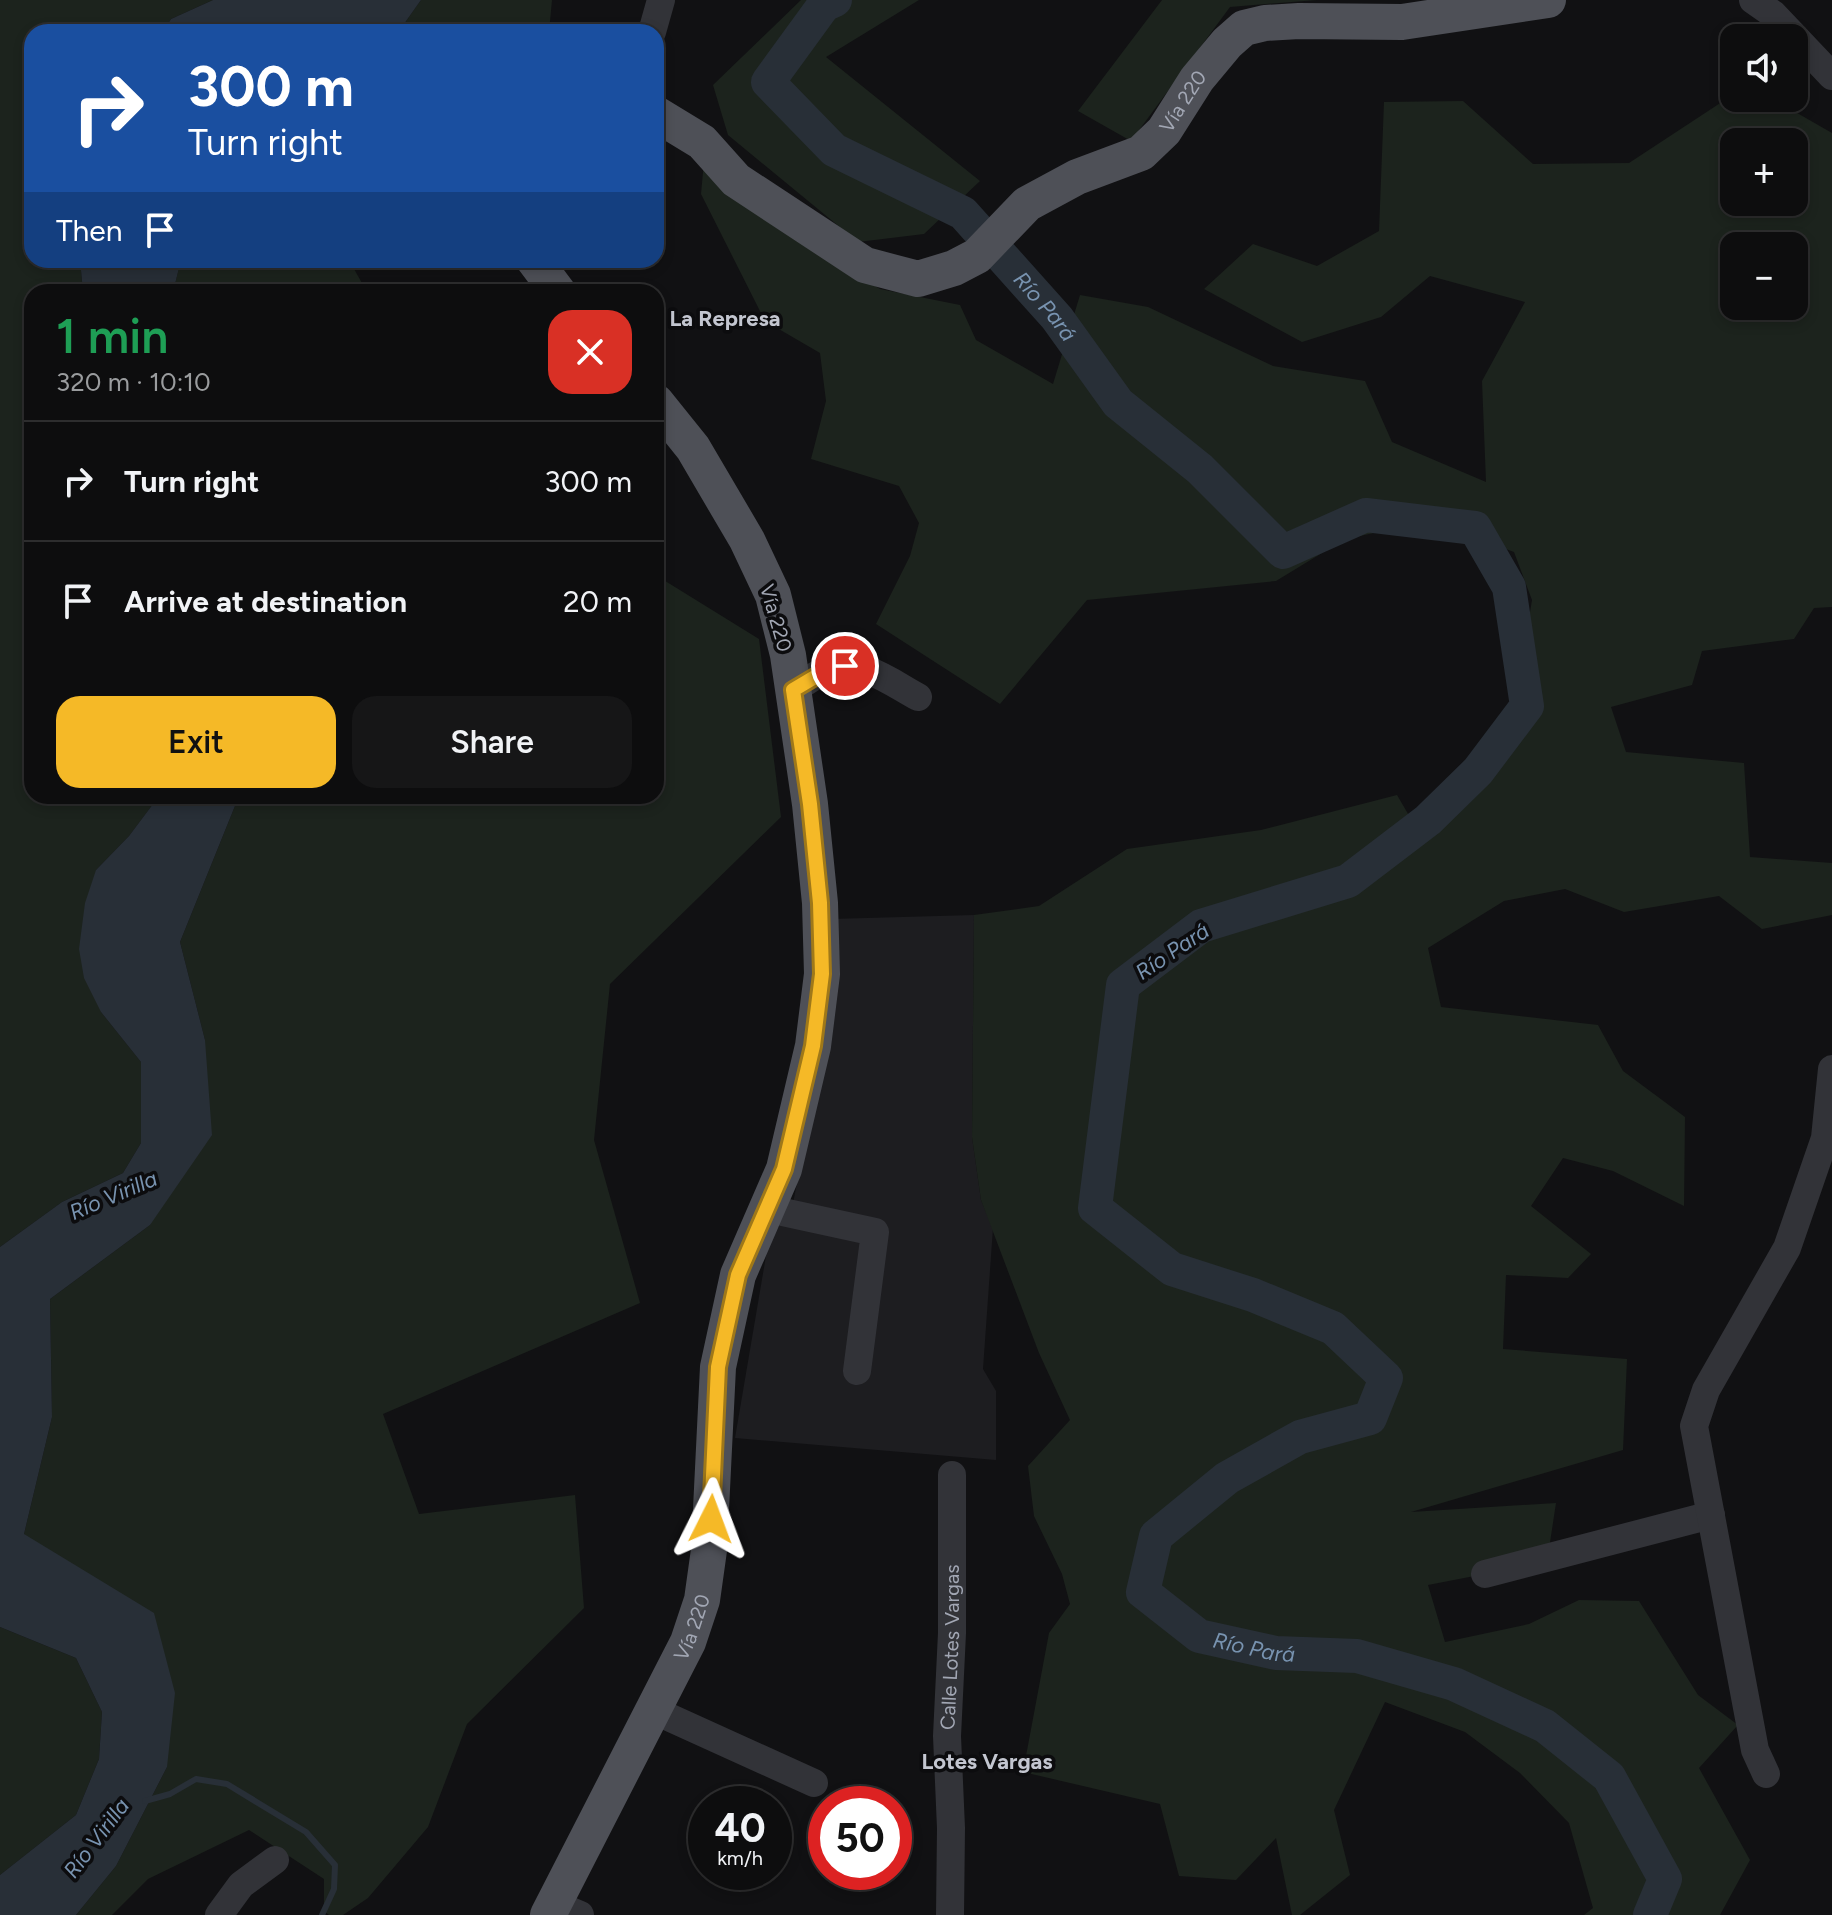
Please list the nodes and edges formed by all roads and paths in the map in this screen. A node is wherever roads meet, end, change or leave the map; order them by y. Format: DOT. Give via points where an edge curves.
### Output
graph roads {
  1 [pos="661,0"];
  2 [pos="1548,0"];
  3 [pos="1753,0"];
  4 [pos="654,24"];
  5 [pos="1832,76"];
  6 [pos="664,119"];
  7 [pos="664,412"];
  8 [pos="793,690"];
  9 [pos="918,697"];
  10 [pos="1832,1069"];
  11 [pos="769,1209"];
  12 [pos="857,1371"];
  13 [pos="952,1475"];
  14 [pos="1711,1515"];
  15 [pos="1485,1574"];
  16 [pos="653,1710"];
  17 [pos="1766,1774"];
  18 [pos="814,1783"];
  19 [pos="275,1860"];
  20 [pos="561,1911"];
  21 [pos="223,1913"];
  22 [pos="950,1915"];
  1 -- 4 [label="street"];
  2 -- 6 [label="main road, Vía 220" via="1402,22 1299,21 1244,28 1141,153 1077,177 1027,204 977,256 918,279 865,265 736,180 702,142"];
  3 -- 5 [label="street"];
  7 -- 8 [label="main road, Vía 220" via="693,448 773,595"];
  8 -- 9 [label="street" via="830,668 845,666 861,667"];
  8 -- 11 [label="main road, Vía 220" via="810,804 822,974 813,1046 784,1169"];
  10 -- 14 [label="street" via="1825,1138 1792,1235 1706,1390 1694,1426"];
  11 -- 12 [label="street" via="875,1232"];
  11 -- 16 [label="main road, Vía 220" via="738,1275 718,1367 702,1600 688,1642"];
  13 -- 22 [label="street, Calle Lotes Vargas"];
  14 -- 15 [label="street"];
  14 -- 17 [label="street" via="1755,1750"];
  16 -- 18 [label="street"];
  16 -- 20 [label="main road, Vía 220"];
  19 -- 21 [label="street" via="241,1885"];
}
